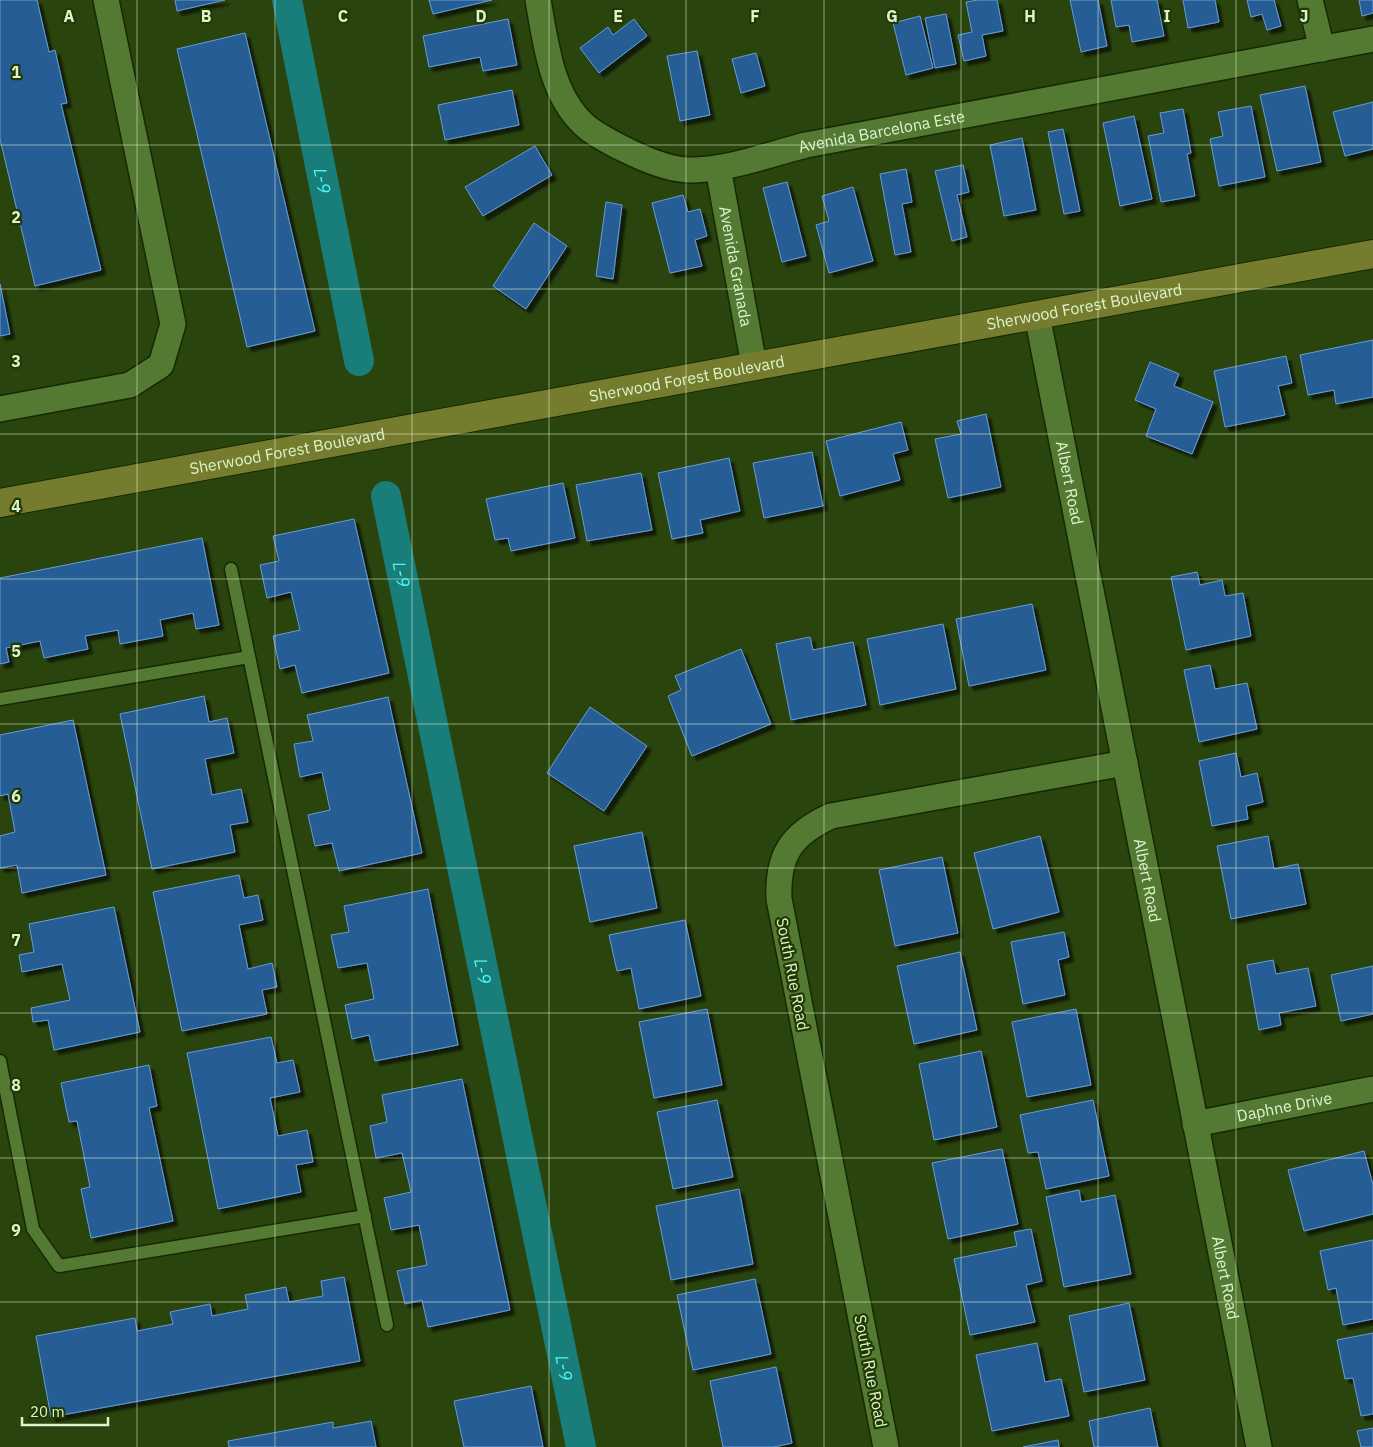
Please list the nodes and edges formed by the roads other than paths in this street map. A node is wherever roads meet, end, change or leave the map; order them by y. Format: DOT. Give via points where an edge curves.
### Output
graph roads {
  1 [pos="106,0"];
  2 [pos="538,0"];
  3 [pos="1310,0"];
  4 [pos="1373,39"];
  5 [pos="1322,49"];
  6 [pos="718,168"];
  7 [pos="1373,254"];
  8 [pos="1037,315"];
  9 [pos="754,365"];
  10 [pos="0,409"];
  11 [pos="0,503"];
  12 [pos="231,569"];
  13 [pos="249,657"];
  14 [pos="0,699"];
  15 [pos="1125,763"];
  16 [pos="0,1061"];
  17 [pos="1373,1089"];
  18 [pos="1195,1124"];
  19 [pos="365,1216"];
  20 [pos="387,1325"];
  21 [pos="886,1447"];
  22 [pos="1259,1447"];
  1 -- 10 [label="street" via="173,324 161,365 130,385"];
  2 -- 6 [label="street, Avenida Barcelona Este" via="553,70 572,110 587,127 606,141 648,161 693,170"];
  3 -- 5 [label="street"];
  4 -- 5 [label="street, Avenida Barcelona Este"];
  5 -- 6 [label="street, Avenida Barcelona Este" via="806,145"];
  6 -- 9 [label="street, Avenida Granada"];
  7 -- 8 [label="street, Sherwood Forest Boulevard"];
  8 -- 9 [label="street, Sherwood Forest Boulevard"];
  8 -- 15 [label="street, Albert Road"];
  9 -- 11 [label="street, Sherwood Forest Boulevard"];
  12 -- 13 [label="lane"];
  13 -- 14 [label="lane"];
  13 -- 19 [label="lane"];
  15 -- 18 [label="street, Albert Road"];
  15 -- 21 [label="street, South Rue Road" via="831,816 811,825 795,839 783,858 778,879 779,899"];
  16 -- 19 [label="lane" via="33,1229 59,1266"];
  17 -- 18 [label="street, Daphne Drive"];
  18 -- 22 [label="street, Albert Road"];
  19 -- 20 [label="lane"];
}
